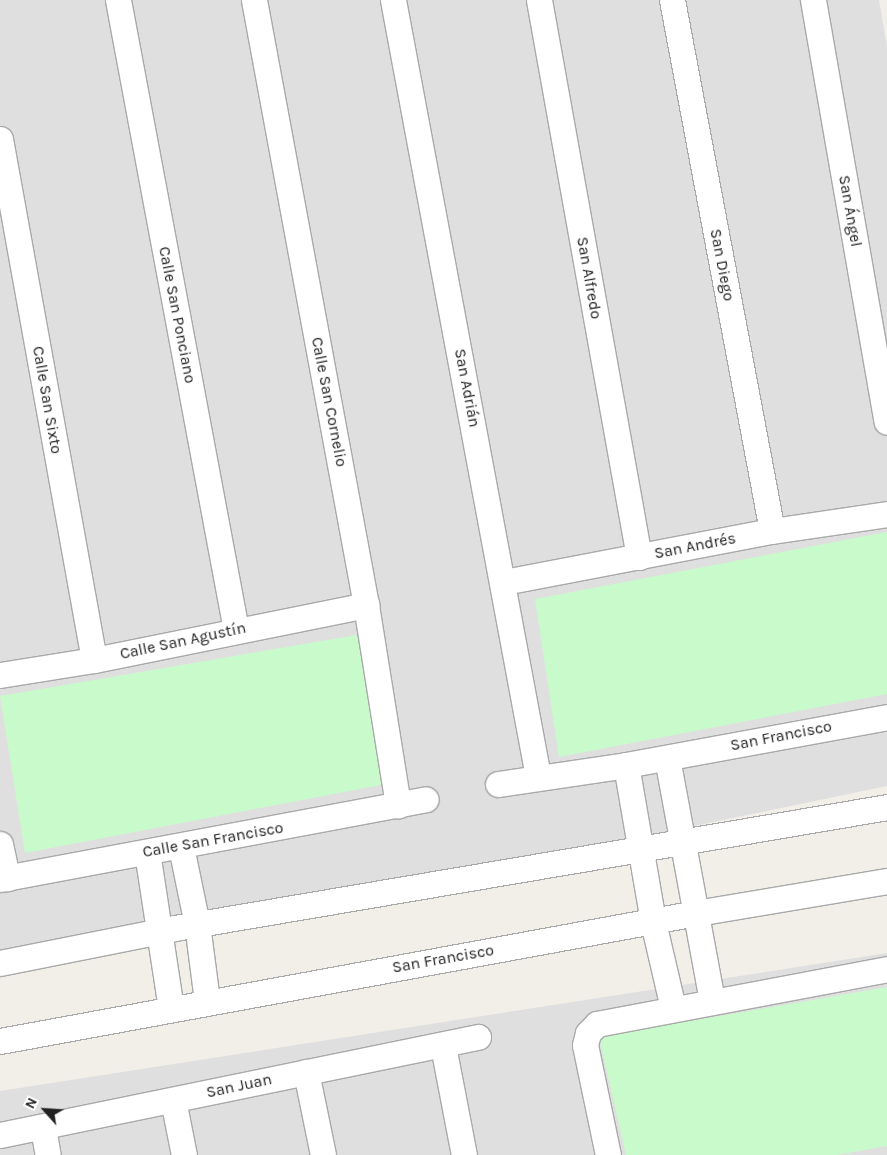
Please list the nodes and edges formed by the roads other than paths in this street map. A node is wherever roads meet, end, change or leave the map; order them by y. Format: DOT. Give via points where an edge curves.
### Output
graph roads {
  1 [pos="118,0"];
  2 [pos="254,0"];
  3 [pos="393,0"];
  4 [pos="539,0"];
  5 [pos="672,0"];
  6 [pos="813,0"];
  7 [pos="0,139"];
  8 [pos="887,422"];
  9 [pos="887,514"];
  10 [pos="772,531"];
  11 [pos="639,557"];
  12 [pos="504,582"];
  13 [pos="366,605"];
  14 [pos="236,630"];
  15 [pos="94,660"];
  16 [pos="0,675"];
  17 [pos="887,717"];
  18 [pos="666,758"];
  19 [pos="626,765"];
  20 [pos="538,776"];
  21 [pos="498,784"];
  22 [pos="426,799"];
  23 [pos="398,805"];
  24 [pos="887,807"];
  25 [pos="684,840"];
  26 [pos="0,844"];
  27 [pos="181,847"];
  28 [pos="641,850"];
  29 [pos="147,852"];
  30 [pos="3,878"];
  31 [pos="887,881"];
  32 [pos="696,913"];
  33 [pos="653,922"];
  34 [pos="197,924"];
  35 [pos="161,931"];
  36 [pos="0,963"];
  37 [pos="887,969"];
  38 [pos="712,1000"];
  39 [pos="207,1001"];
  40 [pos="172,1008"];
  41 [pos="673,1008"];
  42 [pos="478,1037"];
  43 [pos="0,1041"];
  44 [pos="443,1046"];
  45 [pos="306,1072"];
  46 [pos="173,1100"];
  47 [pos="43,1128"];
  48 [pos="0,1135"];
  49 [pos="48,1155"];
  50 [pos="184,1155"];
  51 [pos="323,1155"];
  52 [pos="464,1155"];
  53 [pos="608,1155"];
  1 -- 14 [label="street, Calle San Ponciano"];
  2 -- 13 [label="street, Calle San Cornelio"];
  3 -- 12 [label="street, San Adrián"];
  4 -- 11 [label="street, San Alfredo"];
  5 -- 10 [label="street, San Diego"];
  6 -- 8 [label="street, San Ángel"];
  7 -- 15 [label="street, Calle San Sixto"];
  9 -- 10 [label="street, San Andrés"];
  10 -- 11 [label="street, San Andrés"];
  11 -- 12 [label="street, San Andrés"];
  12 -- 20 [label="street, San Adrián"];
  13 -- 14 [label="street, Calle San Agustín"];
  13 -- 23 [label="street, Calle San Cornelio"];
  14 -- 15 [label="street, Calle San Agustín"];
  15 -- 16 [label="street, Calle San Agustín"];
  17 -- 18 [label="street, San Francisco"];
  18 -- 19 [label="street, San Francisco"];
  18 -- 25 [label="street"];
  19 -- 20 [label="street, San Francisco"];
  19 -- 28 [label="street"];
  20 -- 21 [label="street, San Francisco"];
  22 -- 23 [label="street, Calle San Francisco"];
  23 -- 27 [label="street, Calle San Francisco"];
  24 -- 25 [label="street"];
  25 -- 28 [label="street"];
  25 -- 32 [label="street"];
  26 -- 30 [label="street"];
  27 -- 29 [label="street, Calle San Francisco"];
  27 -- 34 [label="street"];
  28 -- 33 [label="street"];
  28 -- 34 [label="street"];
  29 -- 30 [label="street, Calle San Francisco"];
  29 -- 35 [label="street"];
  31 -- 32 [label="street, San Francisco"];
  32 -- 33 [label="street, San Francisco"];
  32 -- 38 [label="street"];
  33 -- 39 [label="street, San Francisco"];
  33 -- 41 [label="street"];
  34 -- 35 [label="street"];
  34 -- 39 [label="street"];
  35 -- 36 [label="street"];
  35 -- 40 [label="street"];
  37 -- 38 [label="street"];
  38 -- 41 [label="street"];
  39 -- 40 [label="street, San Francisco"];
  40 -- 43 [label="street, San Francisco"];
  41 -- 53 [label="street" via="609,1020 596,1024 588,1033 586,1058"];
  42 -- 44 [label="street, San Juan"];
  44 -- 45 [label="street, San Juan"];
  44 -- 52 [label="street"];
  45 -- 46 [label="street, San Juan"];
  45 -- 51 [label="street"];
  46 -- 47 [label="street, San Juan"];
  46 -- 50 [label="street"];
  47 -- 48 [label="street, San Juan"];
  47 -- 49 [label="street"];
}
